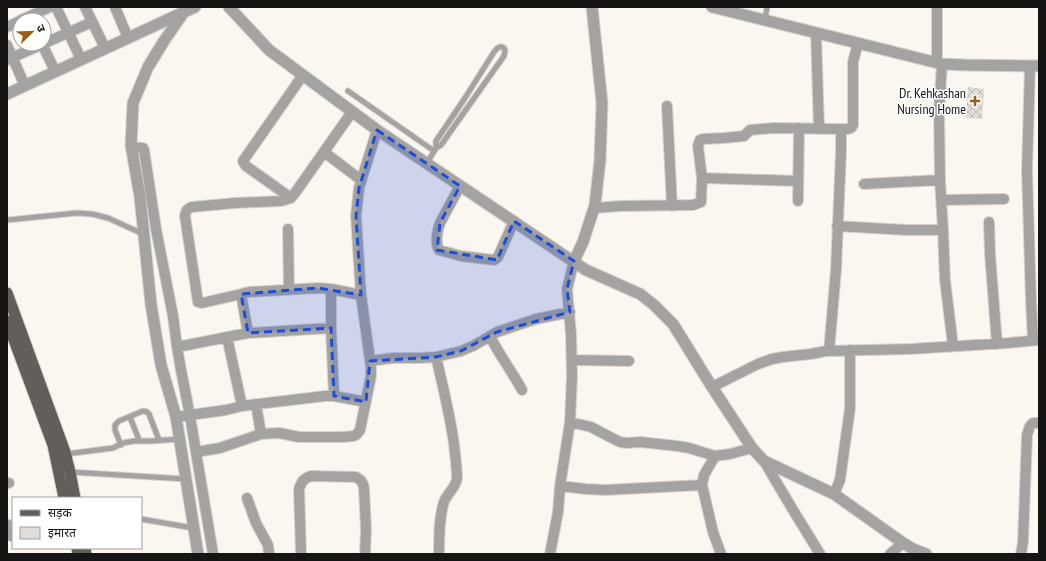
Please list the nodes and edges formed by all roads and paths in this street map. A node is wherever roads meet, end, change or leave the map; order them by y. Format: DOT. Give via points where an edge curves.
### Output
graph roads {
  1 [pos="56,7"];
  2 [pos="85,7"];
  3 [pos="115,7"];
  4 [pos="195,7"];
  5 [pos="229,7"];
  6 [pos="592,7"];
  7 [pos="712,7"];
  8 [pos="767,7"];
  9 [pos="937,7"];
  10 [pos="184,12"];
  11 [pos="765,20"];
  12 [pos="92,22"];
  13 [pos="68,33"];
  14 [pos="816,33"];
  15 [pos="128,38"];
  16 [pos="52,40"];
  17 [pos="858,43"];
  18 [pos="7,45"];
  19 [pos="105,48"];
  20 [pos="25,52"];
  21 [pos="46,52"];
  22 [pos="10,59"];
  23 [pos="81,59"];
  24 [pos="939,63"];
  25 [pos="1034,66"];
  26 [pos="55,71"];
  27 [pos="303,75"];
  28 [pos="25,86"];
  29 [pos="348,91"];
  30 [pos="7,94"];
  31 [pos="667,106"];
  32 [pos="352,112"];
  33 [pos="799,128"];
  34 [pos="819,129"];
  35 [pos="841,129"];
  36 [pos="377,130"];
  37 [pos="137,147"];
  38 [pos="435,150"];
  39 [pos="324,152"];
  40 [pos="426,163"];
  41 [pos="702,178"];
  42 [pos="361,180"];
  43 [pos="940,180"];
  44 [pos="798,181"];
  45 [pos="864,184"];
  46 [pos="460,186"];
  47 [pos="291,198"];
  48 [pos="1004,199"];
  49 [pos="942,200"];
  50 [pos="798,201"];
  51 [pos="672,206"];
  52 [pos="594,208"];
  53 [pos="7,220"];
  54 [pos="514,221"];
  55 [pos="989,222"];
  56 [pos="837,226"];
  57 [pos="288,228"];
  58 [pos="943,230"];
  59 [pos="1039,232"];
  60 [pos="1028,233"];
  61 [pos="144,235"];
  62 [pos="574,262"];
  63 [pos="331,289"];
  64 [pos="289,290"];
  65 [pos="7,293"];
  66 [pos="241,294"];
  67 [pos="361,295"];
  68 [pos="570,312"];
  69 [pos="7,321"];
  70 [pos="331,328"];
  71 [pos="248,333"];
  72 [pos="490,336"];
  73 [pos="227,337"];
  74 [pos="1036,340"];
  75 [pos="997,344"];
  76 [pos="953,346"];
  77 [pos="177,347"];
  78 [pos="850,350"];
  79 [pos="829,351"];
  80 [pos="436,357"];
  81 [pos="572,360"];
  82 [pos="370,361"];
  83 [pos="629,361"];
  84 [pos="712,387"];
  85 [pos="38,390"];
  86 [pos="522,390"];
  87 [pos="334,396"];
  88 [pos="366,402"];
  89 [pos="256,404"];
  90 [pos="242,406"];
  91 [pos="184,416"];
  92 [pos="130,417"];
  93 [pos="570,422"];
  94 [pos="1039,423"];
  95 [pos="262,434"];
  96 [pos="180,439"];
  97 [pos="139,440"];
  98 [pos="159,440"];
  99 [pos="121,445"];
  100 [pos="752,448"];
  101 [pos="196,452"];
  102 [pos="60,455"];
  103 [pos="715,456"];
  104 [pos="764,461"];
  105 [pos="70,472"];
  106 [pos="186,479"];
  107 [pos="560,486"];
  108 [pos="702,486"];
  109 [pos="834,494"];
  110 [pos="64,497"];
  111 [pos="75,497"];
  112 [pos="247,498"];
  113 [pos="142,519"];
  114 [pos="194,528"];
  115 [pos="903,543"];
  116 [pos="198,554"];
  117 [pos="213,554"];
  118 [pos="269,554"];
  119 [pos="301,554"];
  120 [pos="365,554"];
  121 [pos="439,554"];
  122 [pos="550,554"];
  123 [pos="721,554"];
  124 [pos="820,554"];
  125 [pos="892,554"];
  126 [pos="926,554"];
  127 [pos="1021,554"];
  1 -- 13 [label="street"];
  2 -- 12 [label="street"];
  3 -- 15 [label="street"];
  4 -- 10 [label="street"];
  5 -- 27 [label="street" via="270,50"];
  6 -- 52 [label="street" via="602,103 600,160"];
  7 -- 11 [label="street"];
  8 -- 11 [label="lane"];
  9 -- 24 [label="street"];
  10 -- 15 [label="street"];
  10 -- 37 [label="street" via="148,67 133,103"];
  11 -- 14 [label="street"];
  12 -- 13 [label="street"];
  12 -- 19 [label="street"];
  13 -- 16 [label="street"];
  13 -- 23 [label="street"];
  14 -- 17 [label="street"];
  14 -- 34 [label="street"];
  15 -- 19 [label="street"];
  17 -- 24 [label="street"];
  17 -- 35 [label="street" via="853,62 853,125 849,129"];
  18 -- 22 [label="street"];
  19 -- 23 [label="street"];
  20 -- 22 [label="street"];
  21 -- 26 [label="street"];
  22 -- 28 [label="street"];
  23 -- 26 [label="street"];
  24 -- 25 [label="street"];
  24 -- 43 [label="street"];
  25 -- 60 [label="street" via="1027,170"];
  26 -- 28 [label="street"];
  27 -- 32 [label="street"];
  27 -- 47 [label="street" via="243,161 246,166"];
  28 -- 30 [label="street"];
  29 -- 38 [label="lane"];
  31 -- 51 [label="street"];
  32 -- 36 [label="street"];
  32 -- 39 [label="street"];
  33 -- 34 [label="street"];
  33 -- 41 [label="street" via="750,130 744,136 700,140 698,146"];
  33 -- 44 [label="street"];
  34 -- 35 [label="street"];
  35 -- 56 [label="street"];
  36 -- 40 [label="street"];
  36 -- 42 [label="street"];
  37 -- 61 [label="street"];
  37 -- 77 [label="street" via="144,150 146,156"];
  38 -- 38 [label="lane" via="436,141 496,49 502,46 505,50 504,56"];
  38 -- 40 [label="lane"];
  39 -- 42 [label="street"];
  39 -- 47 [label="street"];
  40 -- 46 [label="street"];
  41 -- 44 [label="street"];
  41 -- 51 [label="street" via="701,202"];
  42 -- 67 [label="street" via="356,216"];
  43 -- 45 [label="street"];
  43 -- 49 [label="street"];
  44 -- 50 [label="street"];
  46 -- 54 [label="street"];
  46 -- 54 [label="street" via="438,229 439,250 494,260 498,257"];
  47 -- 66 [label="street" via="282,201 187,209 185,216 198,302"];
  48 -- 49 [label="street"];
  49 -- 58 [label="street"];
  51 -- 52 [label="street"];
  52 -- 62 [label="street"];
  53 -- 61 [label="lane" via="77,213 92,214 108,218"];
  54 -- 62 [label="street"];
  55 -- 75 [label="street"];
  56 -- 58 [label="street"];
  56 -- 79 [label="street"];
  57 -- 64 [label="street"];
  58 -- 76 [label="street" via="945,280"];
  59 -- 60 [label="street"];
  60 -- 74 [label="street" via="1031,301"];
  61 -- 91 [label="street" via="151,304 161,365"];
  62 -- 68 [label="street" via="567,289"];
  62 -- 84 [label="street" via="640,294 654,305 673,324"];
  63 -- 64 [label="street"];
  63 -- 67 [label="street"];
  63 -- 70 [label="street"];
  64 -- 66 [label="street"];
  65 -- 85 [label="main road"];
  66 -- 71 [label="street"];
  67 -- 82 [label="street"];
  68 -- 72 [label="street" via="536,319"];
  68 -- 81 [label="street"];
  69 -- 85 [label="main road"];
  70 -- 71 [label="street"];
  70 -- 87 [label="street"];
  71 -- 73 [label="street"];
  72 -- 80 [label="street" via="461,351"];
  72 -- 86 [label="street"];
  73 -- 77 [label="street"];
  73 -- 90 [label="street"];
  74 -- 75 [label="street"];
  75 -- 76 [label="street"];
  76 -- 78 [label="street"];
  77 -- 91 [label="street"];
  78 -- 79 [label="street"];
  78 -- 109 [label="street" via="850,408 840,480"];
  79 -- 84 [label="street" via="772,359"];
  80 -- 82 [label="street"];
  80 -- 121 [label="street" via="452,430 457,479 442,509"];
  81 -- 83 [label="street"];
  81 -- 93 [label="street"];
  82 -- 88 [label="street"];
  84 -- 100 [label="street"];
  85 -- 102 [label="main road"];
  87 -- 88 [label="street"];
  87 -- 89 [label="street"];
  88 -- 95 [label="street" via="360,430 354,436 299,437 279,433"];
  89 -- 90 [label="street"];
  89 -- 95 [label="street"];
  90 -- 91 [label="street"];
  91 -- 96 [label="street"];
  91 -- 101 [label="street"];
  92 -- 97 [label="lane"];
  92 -- 98 [label="lane" via="143,411 147,412"];
  92 -- 99 [label="lane" via="115,424"];
  93 -- 103 [label="street" via="591,427 620,442 677,446"];
  93 -- 107 [label="street"];
  94 -- 127 [label="street" via="1033,423 1027,435"];
  95 -- 101 [label="street" via="220,448"];
  96 -- 98 [label="lane"];
  96 -- 106 [label="street"];
  97 -- 98 [label="lane"];
  97 -- 99 [label="lane"];
  99 -- 102 [label="lane"];
  100 -- 103 [label="street"];
  100 -- 104 [label="street"];
  101 -- 117 [label="street"];
  102 -- 105 [label="main road"];
  102 -- 110 [label="main road"];
  103 -- 108 [label="street" via="704,475"];
  104 -- 109 [label="street"];
  104 -- 124 [label="street"];
  105 -- 106 [label="lane"];
  105 -- 111 [label="main road"];
  106 -- 114 [label="street"];
  107 -- 108 [label="street" via="606,490"];
  107 -- 122 [label="street"];
  108 -- 123 [label="street"];
  109 -- 115 [label="street"];
  112 -- 118 [label="street" via="256,523 266,538"];
  113 -- 114 [label="lane"];
  114 -- 116 [label="street"];
  115 -- 125 [label="street"];
  115 -- 126 [label="street"];
  119 -- 120 [label="street" via="299,489 304,478 311,476 360,479 364,488"];
}
